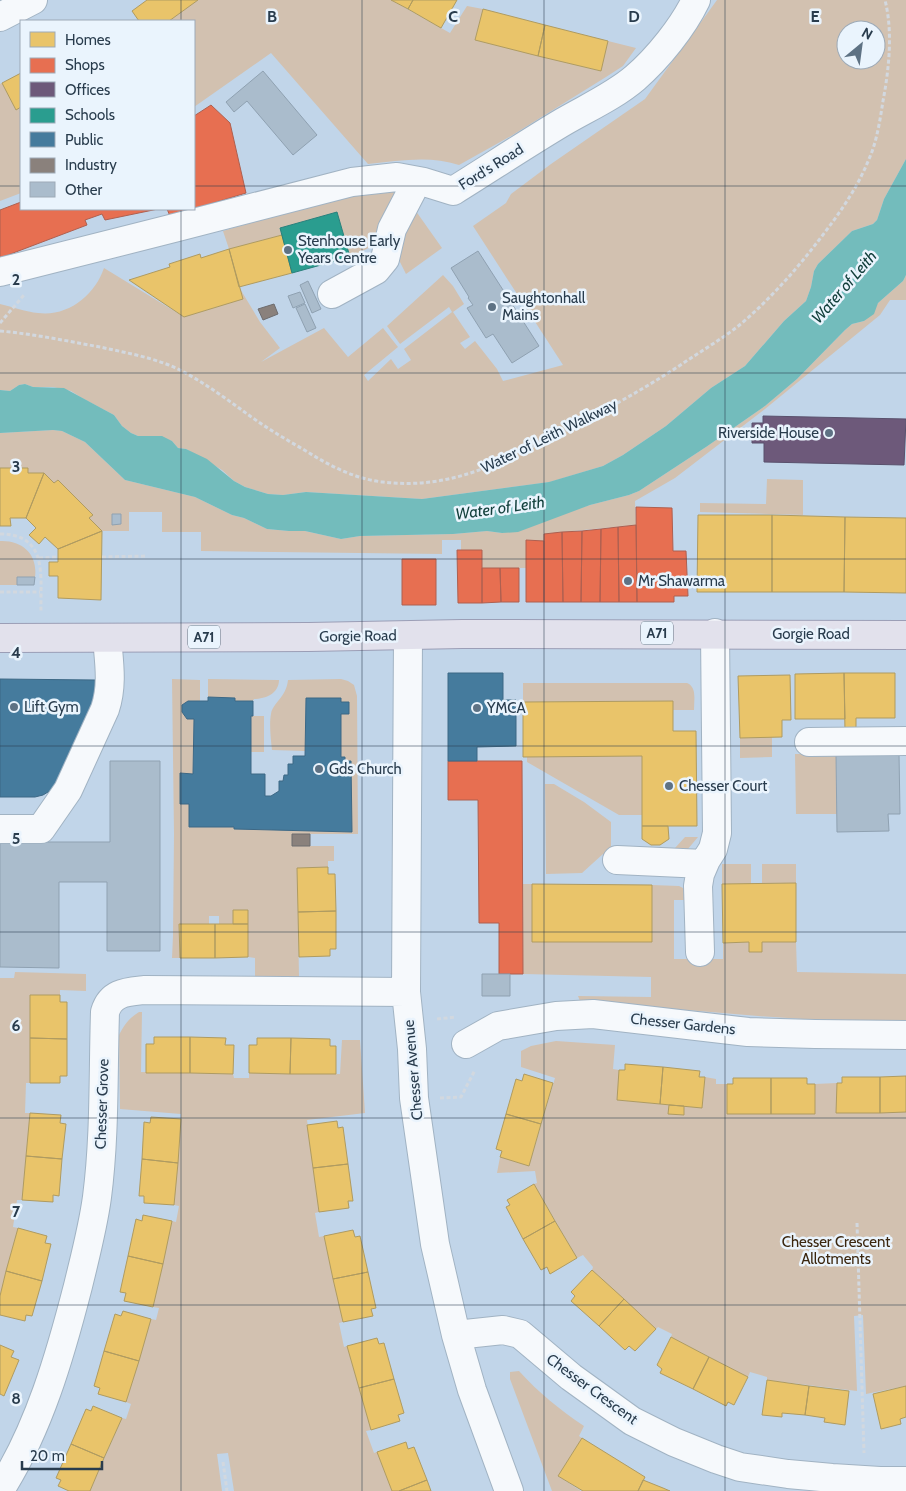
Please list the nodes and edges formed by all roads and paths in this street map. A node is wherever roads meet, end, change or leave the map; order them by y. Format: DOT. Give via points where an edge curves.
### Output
graph roads {
  1 [pos="33,0"];
  2 [pos="696,0"];
  3 [pos="885,0"];
  4 [pos="0,17"];
  5 [pos="417,181"];
  6 [pos="0,272"];
  7 [pos="332,294"];
  8 [pos="0,330"];
  9 [pos="0,534"];
  10 [pos="58,556"];
  11 [pos="148,556"];
  12 [pos="102,557"];
  13 [pos="39,558"];
  14 [pos="0,592"];
  15 [pos="40,592"];
  16 [pos="715,633"];
  17 [pos="906,635"];
  18 [pos="408,636"];
  19 [pos="0,638"];
  20 [pos="42,638"];
  21 [pos="107,638"];
  22 [pos="906,741"];
  23 [pos="809,742"];
  24 [pos="0,829"];
  25 [pos="617,860"];
  26 [pos="704,864"];
  27 [pos="697,937"];
  28 [pos="406,992"];
  29 [pos="906,1035"];
  30 [pos="466,1044"];
  31 [pos="857,1223"];
  32 [pos="456,1335"];
  33 [pos="864,1456"];
  34 [pos="223,1462"];
  35 [pos="906,1481"];
  36 [pos="831,1485"];
  37 [pos="0,1490"];
  38 [pos="227,1491"];
  39 [pos="509,1491"];
  1 -- 4 [label="street"];
  2 -- 5 [label="street, Ford's Road" via="651,63 615,92 453,191"];
  3 -- 8 [label="path, Water of Leith Walkway" via="889,44 886,84 871,156 847,203 802,261 740,324 645,388 531,449 474,473 437,482 406,484 378,482 352,475 288,441 180,370 116,350"];
  5 -- 6 [label="street, Ford's Road" via="396,177 352,182"];
  5 -- 7 [label="street" via="392,229 385,259 376,270"];
  9 -- 13 [label="path" via="24,539 34,547"];
  10 -- 13 [label="path"];
  11 -- 12 [label="path"];
  13 -- 15 [label="path"];
  14 -- 15 [label="path"];
  15 -- 20 [label="path"];
  16 -- 17 [label="main road, Gorgie Road / A71"];
  16 -- 18 [label="main road, Gorgie Road / A71"];
  16 -- 26 [label="street" via="724,807 713,849"];
  18 -- 21 [label="main road, Gorgie Road / A71"];
  18 -- 28 [label="street, Chesser Avenue"];
  19 -- 20 [label="main road, Gorgie Road / A71"];
  20 -- 21 [label="main road, Gorgie Road / A71"];
  21 -- 24 [label="street" via="108,698 68,790 41,829"];
  22 -- 23 [label="street"];
  25 -- 26 [label="street"];
  26 -- 27 [label="street" via="698,886"];
  28 -- 32 [label="street, Chesser Avenue" via="414,1098 434,1244"];
  28 -- 37 [label="street, Chesser Grove" via="145,990 130,991 111,999 105,1012 97,1198 86,1251 50,1381 28,1437"];
  29 -- 30 [label="street, Chesser Gardens" via="748,1032 594,1014 533,1019 498,1026"];
  31 -- 33 [label="path"];
  32 -- 36 [label="street, Chesser Crescent" via="503,1330 520,1334 614,1409 674,1442 740,1467"];
  32 -- 39 [label="street, Chesser Avenue" via="472,1390"];
  34 -- 38 [label="path"];
  35 -- 36 [label="street, Chesser Crescent"];
}
